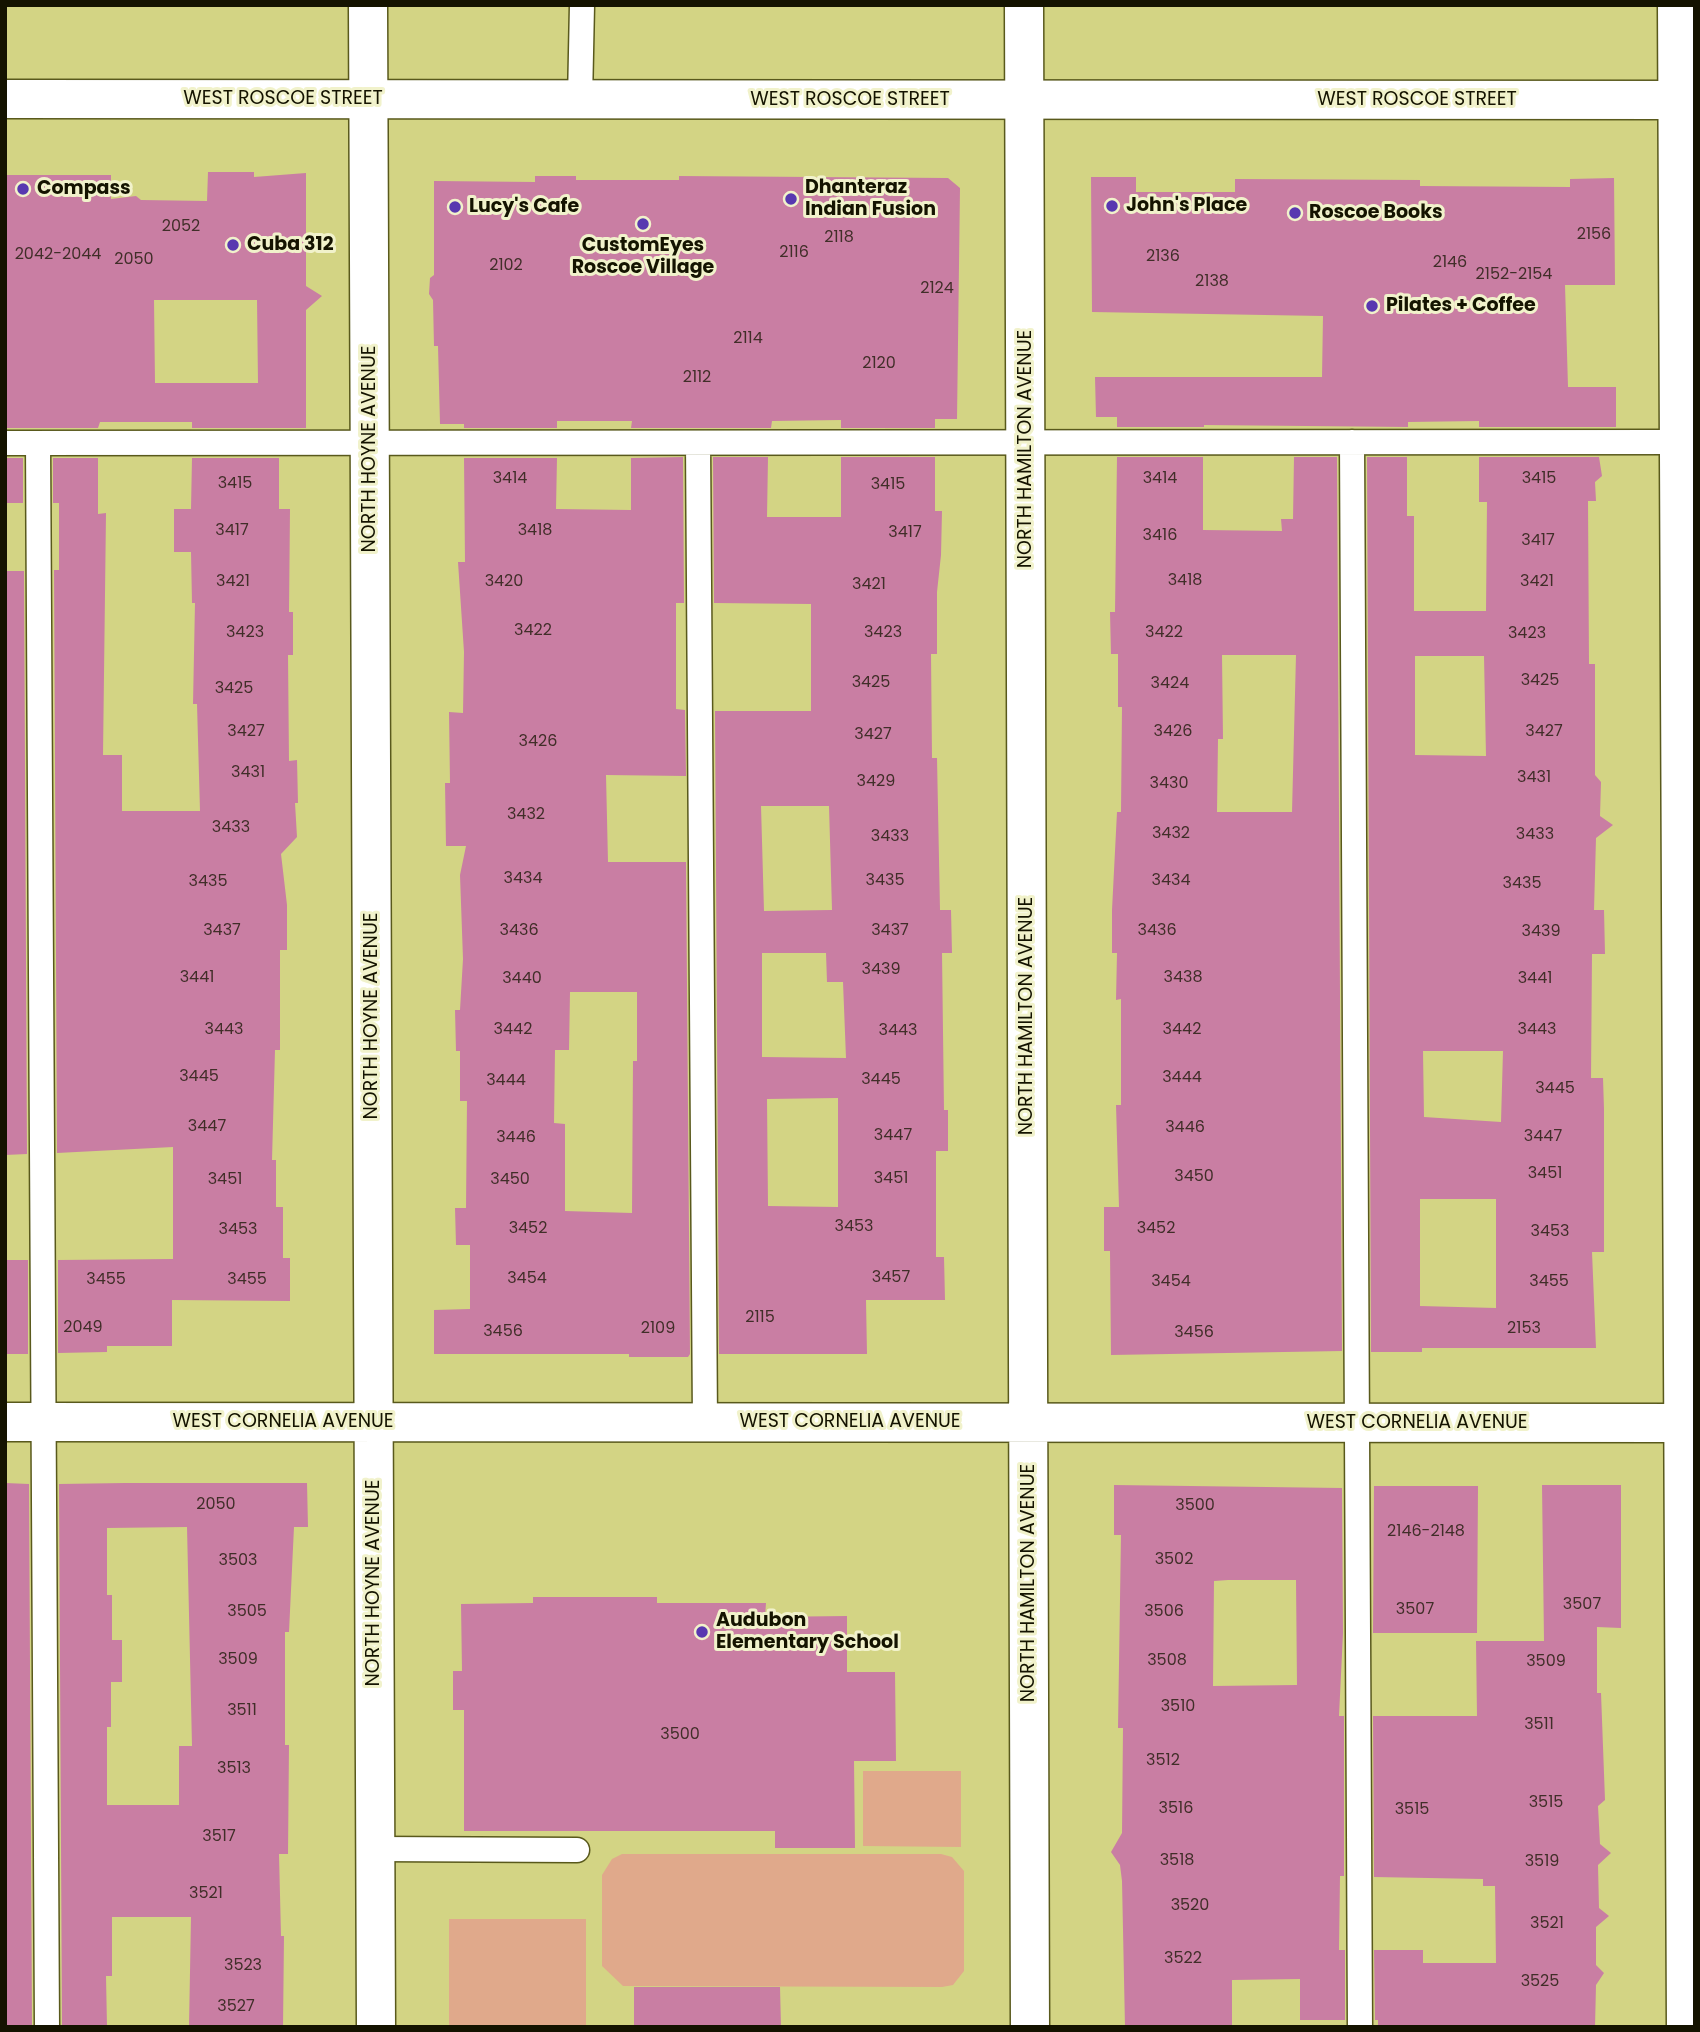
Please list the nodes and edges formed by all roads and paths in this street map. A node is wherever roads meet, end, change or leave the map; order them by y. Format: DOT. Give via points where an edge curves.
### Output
graph roads {
  1 [pos="369,5"];
  2 [pos="582,5"];
  3 [pos="1024,5"];
  4 [pos="1677,5"];
  5 [pos="5,99"];
  6 [pos="369,99"];
  7 [pos="580,100"];
  8 [pos="1025,100"];
  9 [pos="1686,100"];
  10 [pos="1352,442"];
  11 [pos="1687,442"];
  12 [pos="5,443"];
  13 [pos="38,443"];
  14 [pos="370,443"];
  15 [pos="698,443"];
  16 [pos="1026,443"];
  17 [pos="24,1422"];
  18 [pos="374,1422"];
  19 [pos="705,1422"];
  20 [pos="1028,1423"];
  21 [pos="1356,1423"];
  22 [pos="1689,1423"];
  23 [pos="375,1849"];
  24 [pos="577,1850"];
  25 [pos="47,2027"];
  26 [pos="376,2027"];
  27 [pos="1030,2027"];
  28 [pos="1360,2027"];
  29 [pos="1686,2027"];
  1 -- 6 [label="street, NORTH HOYNE AVENUE"];
  2 -- 7 [label="lane"];
  3 -- 8 [label="street, NORTH HAMILTON AVENUE"];
  4 -- 9 [label="street"];
  5 -- 6 [label="street, WEST ROSCOE STREET"];
  6 -- 7 [label="street, WEST ROSCOE STREET"];
  6 -- 14 [label="street, NORTH HOYNE AVENUE"];
  7 -- 8 [label="street, WEST ROSCOE STREET"];
  8 -- 9 [label="street, WEST ROSCOE STREET"];
  8 -- 16 [label="street, NORTH HAMILTON AVENUE"];
  9 -- 11 [label="street"];
  10 -- 11 [label="lane"];
  10 -- 16 [label="lane"];
  10 -- 21 [label="lane"];
  11 -- 22 [label="street"];
  12 -- 13 [label="lane"];
  13 -- 14 [label="lane"];
  13 -- 17 [label="lane"];
  14 -- 15 [label="lane"];
  14 -- 18 [label="street, NORTH HOYNE AVENUE"];
  15 -- 16 [label="lane"];
  15 -- 19 [label="lane"];
  16 -- 20 [label="street, NORTH HAMILTON AVENUE"];
  17 -- 18 [label="street, WEST CORNELIA AVENUE"];
  17 -- 25 [label="lane"];
  18 -- 19 [label="street, WEST CORNELIA AVENUE"];
  18 -- 23 [label="street, NORTH HOYNE AVENUE"];
  19 -- 20 [label="street, WEST CORNELIA AVENUE"];
  20 -- 21 [label="street, WEST CORNELIA AVENUE"];
  20 -- 27 [label="street, NORTH HAMILTON AVENUE"];
  21 -- 22 [label="street, WEST CORNELIA AVENUE"];
  21 -- 28 [label="lane"];
  22 -- 29 [label="street"];
  23 -- 24 [label="lane"];
  23 -- 26 [label="street, NORTH HOYNE AVENUE"];
}
